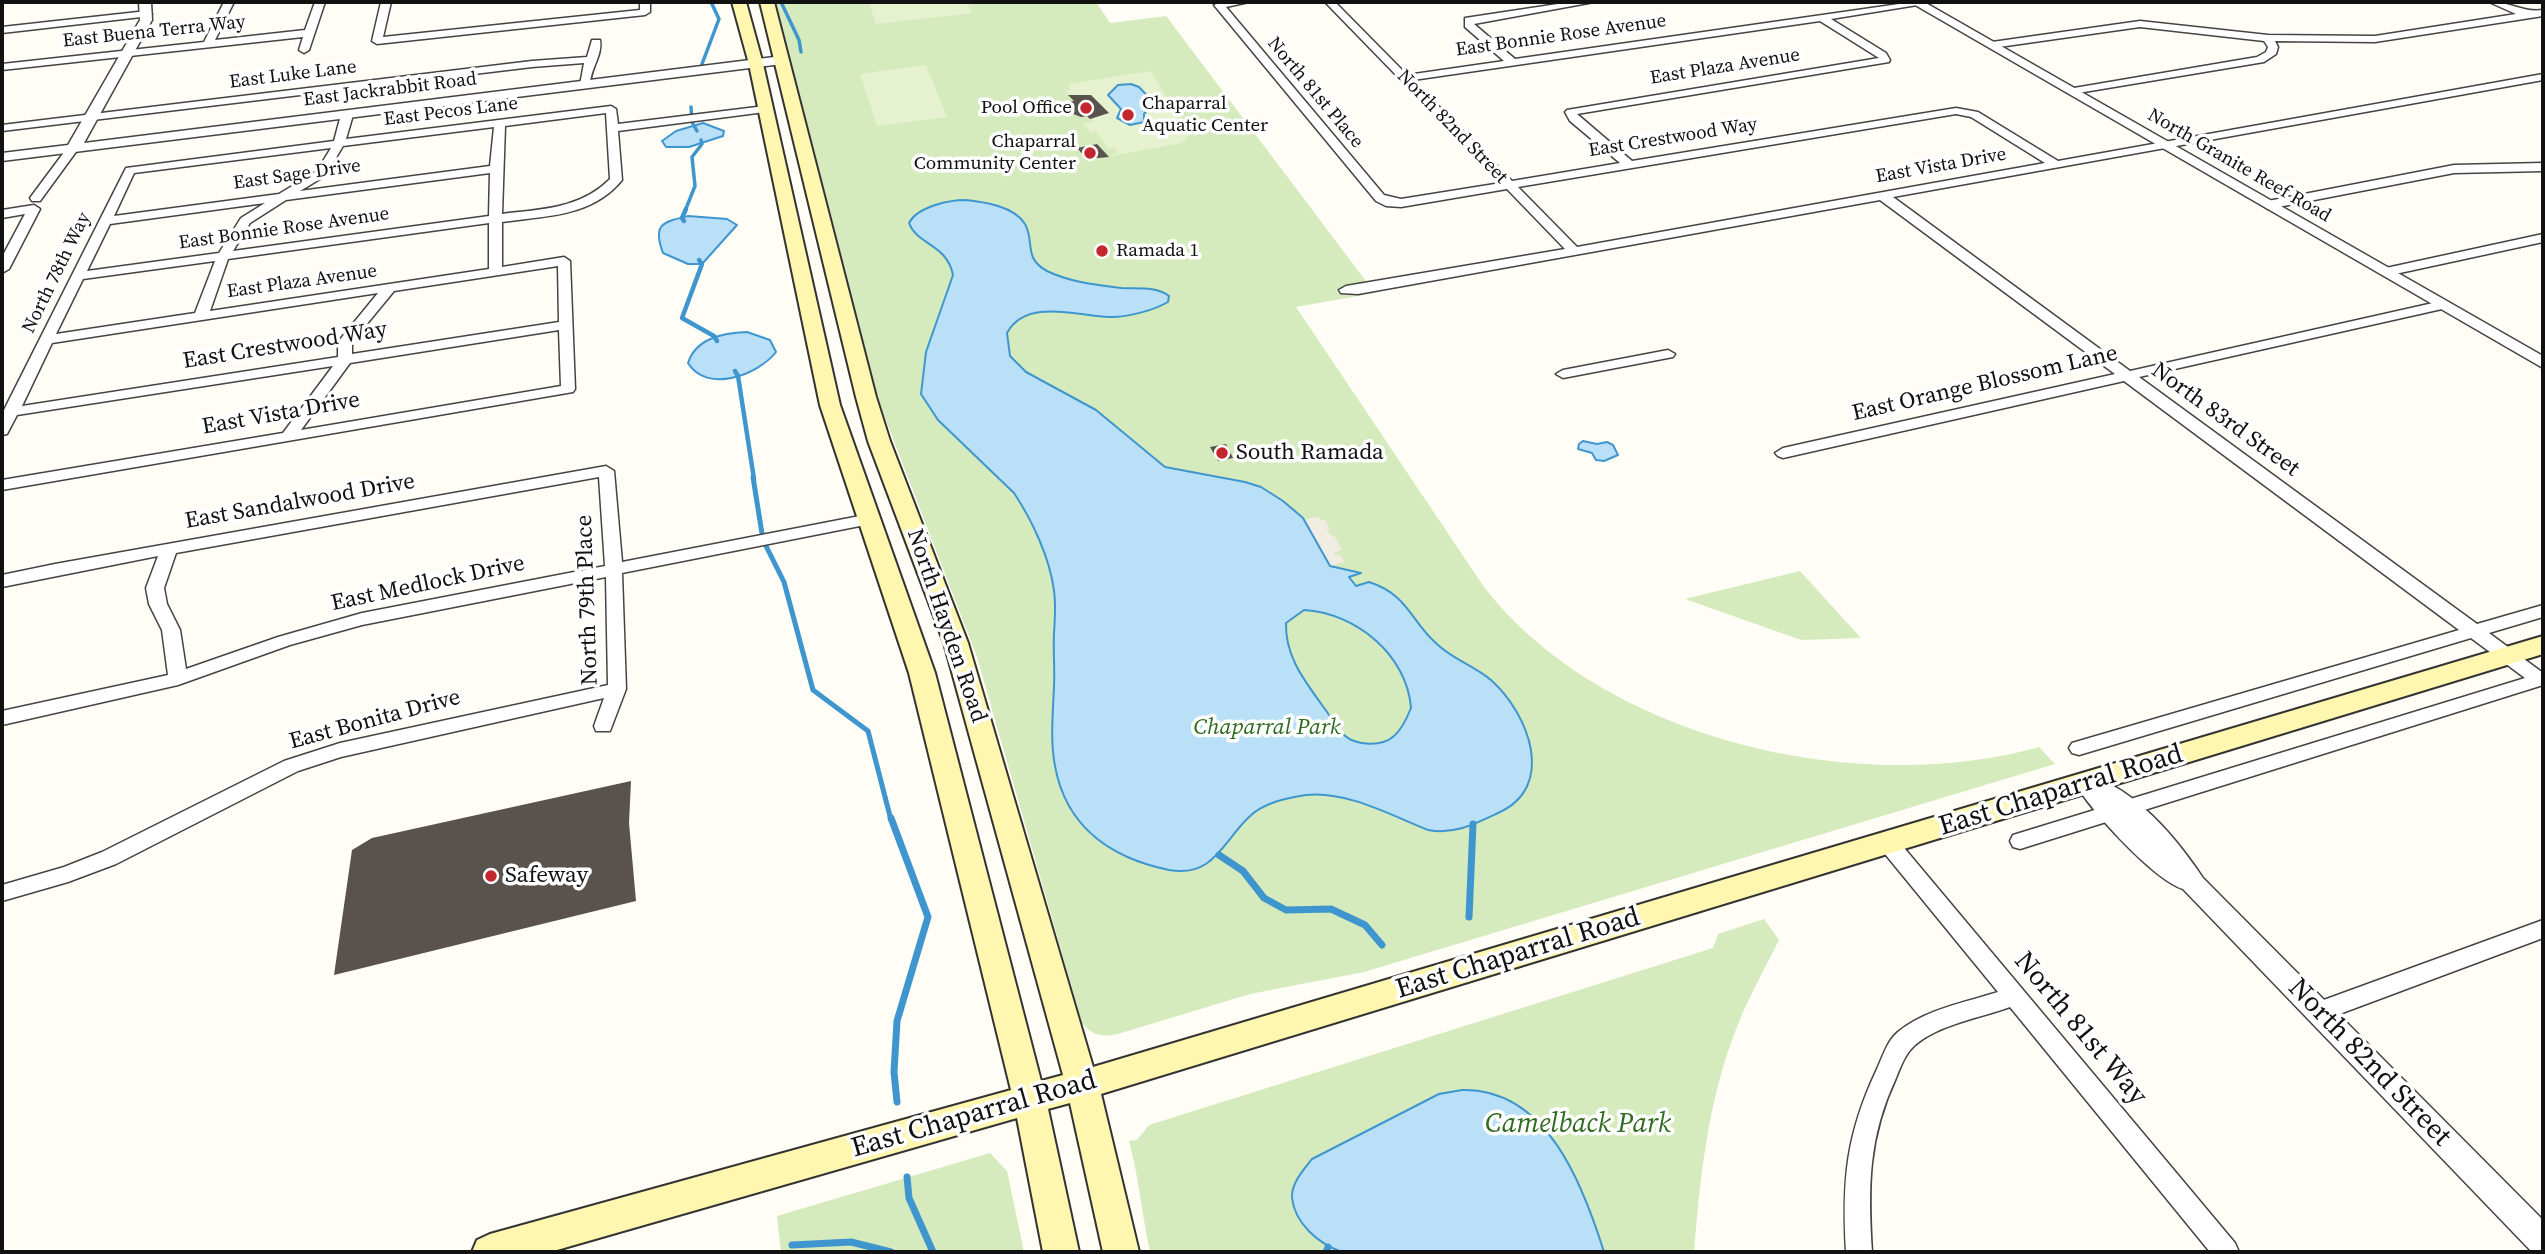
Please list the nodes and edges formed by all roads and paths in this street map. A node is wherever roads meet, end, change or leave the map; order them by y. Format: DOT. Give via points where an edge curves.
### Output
graph roads {
  1 [pos="228,2"];
  2 [pos="320,2"];
  3 [pos="386,2"];
  4 [pos="739,2"];
  5 [pos="767,2"];
  6 [pos="1244,2"];
  7 [pos="1330,2"];
  8 [pos="1590,2"];
  9 [pos="1922,2"];
  10 [pos="2494,2"];
  11 [pos="645,7"];
  12 [pos="146,8"];
  13 [pos="2543,13"];
  14 [pos="2529,16"];
  15 [pos="1822,18"];
  16 [pos="2543,22"];
  17 [pos="2,30"];
  18 [pos="310,33"];
  19 [pos="2268,38"];
  20 [pos="596,42"];
  21 [pos="208,44"];
  22 [pos="1992,45"];
  23 [pos="304,50"];
  24 [pos="129,52"];
  25 [pos="464,58"];
  26 [pos="589,60"];
  27 [pos="769,62"];
  28 [pos="1512,62"];
  29 [pos="2,67"];
  30 [pos="461,73"];
  31 [pos="331,74"];
  32 [pos="2543,77"];
  33 [pos="1405,78"];
  34 [pos="585,85"];
  35 [pos="326,89"];
  36 [pos="192,90"];
  37 [pos="2072,92"];
  38 [pos="183,106"];
  39 [pos="765,107"];
  40 [pos="347,115"];
  41 [pos="10,117"];
  42 [pos="93,117"];
  43 [pos="500,123"];
  44 [pos="613,126"];
  45 [pos="2,128"];
  46 [pos="339,144"];
  47 [pos="2165,145"];
  48 [pos="72,149"];
  49 [pos="2,157"];
  50 [pos="2055,164"];
  51 [pos="1629,165"];
  52 [pos="2543,167"];
  53 [pos="496,169"];
  54 [pos="130,170"];
  55 [pos="1508,186"];
  56 [pos="288,196"];
  57 [pos="1883,196"];
  58 [pos="1386,202"];
  59 [pos="35,204"];
  60 [pos="2268,205"];
  61 [pos="2,214"];
  62 [pos="495,220"];
  63 [pos="103,221"];
  64 [pos="2543,238"];
  65 [pos="1574,251"];
  66 [pos="223,256"];
  67 [pos="2,269"];
  68 [pos="495,272"];
  69 [pos="2386,272"];
  70 [pos="77,276"];
  71 [pos="389,289"];
  72 [pos="1346,290"];
  73 [pos="2442,305"];
  74 [pos="201,316"];
  75 [pos="567,325"];
  76 [pos="46,340"];
  77 [pos="1668,354"];
  78 [pos="345,360"];
  79 [pos="2543,363"];
  80 [pos="1563,374"];
  81 [pos="2127,376"];
  82 [pos="10,412"];
  83 [pos="2,431"];
  84 [pos="289,435"];
  85 [pos="1783,453"];
  86 [pos="606,471"];
  87 [pos="2,485"];
  88 [pos="870,519"];
  89 [pos="169,549"];
  90 [pos="614,570"];
  91 [pos="2,581"];
  92 [pos="2543,611"];
  93 [pos="2474,631"];
  94 [pos="2543,645"];
  95 [pos="2507,656"];
  96 [pos="178,679"];
  97 [pos="2542,680"];
  98 [pos="617,689"];
  99 [pos="2,718"];
  100 [pos="603,726"];
  101 [pos="2079,748"];
  102 [pos="2087,783"];
  103 [pos="2119,810"];
  104 [pos="2020,841"];
  105 [pos="1888,843"];
  106 [pos="2,893"];
  107 [pos="2543,929"];
  108 [pos="2015,996"];
  109 [pos="2318,1012"];
  110 [pos="1082,1085"];
  111 [pos="1029,1099"];
  112 [pos="2543,1241"];
  113 [pos="490,1252"];
  114 [pos="1061,1252"];
  115 [pos="1121,1252"];
  116 [pos="1859,1252"];
  117 [pos="2226,1252"];
  1 -- 21 [label="street"];
  2 -- 18 [label="street"];
  3 -- 11 [label="street" via="377,41"];
  4 -- 27 [label="main road, North Hayden Road"];
  5 -- 27 [label="main road, North Hayden Road"];
  6 -- 58 [label="street, North 81st Place" via="1219,5"];
  7 -- 33 [label="street, North 82nd Street"];
  8 -- 28 [label="street" via="1468,20"];
  9 -- 15 [label="street, East Bonnie Rose Avenue"];
  9 -- 22 [label="street, North Granite Reef Road"];
  10 -- 14 [label="street"];
  12 -- 17 [label="street"];
  12 -- 24 [label="street" via="146,20"];
  13 -- 14 [label="street"];
  14 -- 16 [label="street"];
  14 -- 19 [label="street" via="2375,39"];
  15 -- 28 [label="street, East Bonnie Rose Avenue"];
  15 -- 51 [label="street, East Plaza Avenue" via="1885,61 1572,112 1574,119"];
  18 -- 21 [label="street, East Buena Terra Way"];
  18 -- 23 [label="street"];
  19 -- 22 [label="street" via="2140,24"];
  19 -- 37 [label="street" via="2272,54 2260,60"];
  20 -- 26 [label="street"];
  21 -- 24 [label="street, East Buena Terra Way"];
  22 -- 37 [label="street, North Granite Reef Road"];
  24 -- 29 [label="street, East Buena Terra Way"];
  24 -- 42 [label="street"];
  25 -- 30 [label="street"];
  26 -- 30 [label="street, East Luke Lane"];
  26 -- 34 [label="street"];
  27 -- 34 [label="street, East Jackrabbit Road"];
  27 -- 39 [label="main road, North Hayden Road"];
  27 -- 110 [label="main road, North Hayden Road" via="879,441 956,643"];
  28 -- 33 [label="street, East Bonnie Rose Avenue"];
  30 -- 35 [label="street, East Luke Lane"];
  31 -- 35 [label="street"];
  32 -- 47 [label="street, East Vista Drive"];
  33 -- 55 [label="street, North 82nd Street"];
  34 -- 40 [label="street, East Jackrabbit Road"];
  35 -- 38 [label="street, East Luke Lane"];
  36 -- 38 [label="street"];
  37 -- 47 [label="street, North Granite Reef Road"];
  38 -- 42 [label="street, East Luke Lane"];
  39 -- 44 [label="street"];
  39 -- 88 [label="main road, North Hayden Road" via="830,405"];
  40 -- 46 [label="street"];
  40 -- 48 [label="street, East Jackrabbit Road"];
  41 -- 45 [label="street"];
  42 -- 45 [label="street, East Luke Lane"];
  42 -- 48 [label="street"];
  43 -- 44 [label="street, East Pecos Lane" via="611,109"];
  43 -- 46 [label="street, East Pecos Lane"];
  43 -- 53 [label="street"];
  44 -- 62 [label="street, East Bonnie Rose Avenue" via="616,180 603,193 575,208"];
  46 -- 54 [label="street, East Pecos Lane"];
  46 -- 56 [label="street" via="321,173"];
  47 -- 50 [label="street, East Vista Drive"];
  47 -- 60 [label="street, North Granite Reef Road"];
  48 -- 49 [label="street, East Jackrabbit Road"];
  48 -- 59 [label="street"];
  50 -- 51 [label="street, East Crestwood Way" via="1967,111 1956,111"];
  50 -- 57 [label="street, East Vista Drive"];
  51 -- 55 [label="street, East Crestwood Way"];
  52 -- 60 [label="street" via="2454,169"];
  53 -- 56 [label="street, East Sage Drive"];
  53 -- 62 [label="street"];
  54 -- 63 [label="street, North 78th Way"];
  55 -- 58 [label="street, East Crestwood Way"];
  55 -- 65 [label="street, North 82nd Street"];
  56 -- 63 [label="street, East Sage Drive"];
  56 -- 66 [label="street" via="245,221"];
  57 -- 65 [label="street, East Vista Drive"];
  57 -- 81 [label="street, North 83rd Street"];
  59 -- 61 [label="street"];
  59 -- 67 [label="street"];
  60 -- 69 [label="street, North Granite Reef Road"];
  62 -- 66 [label="street, East Bonnie Rose Avenue"];
  62 -- 68 [label="street"];
  63 -- 70 [label="street, North 78th Way"];
  64 -- 69 [label="street"];
  65 -- 72 [label="street, East Vista Drive"];
  66 -- 70 [label="street, East Bonnie Rose Avenue"];
  66 -- 74 [label="street"];
  68 -- 71 [label="street, East Plaza Avenue"];
  68 -- 75 [label="street, East Plaza Avenue" via="564,261"];
  69 -- 73 [label="street, North Granite Reef Road"];
  70 -- 76 [label="street, North 78th Way"];
  71 -- 74 [label="street, East Plaza Avenue"];
  71 -- 78 [label="street" via="345,342"];
  73 -- 79 [label="street, North Granite Reef Road"];
  73 -- 81 [label="street, East Orange Blossom Lane"];
  74 -- 76 [label="street, East Plaza Avenue"];
  75 -- 78 [label="street, East Crestwood Way"];
  75 -- 84 [label="street, East Vista Drive" via="568,389"];
  76 -- 82 [label="street, North 78th Way"];
  77 -- 80 [label="street"];
  78 -- 82 [label="street, East Crestwood Way"];
  78 -- 84 [label="street"];
  81 -- 85 [label="street, East Orange Blossom Lane"];
  81 -- 93 [label="street, North 83rd Street"];
  82 -- 83 [label="street, North 78th Way"];
  84 -- 87 [label="street, East Vista Drive"];
  86 -- 89 [label="street, East Sandalwood Drive"];
  86 -- 90 [label="street, North 79th Place"];
  88 -- 90 [label="street, East Medlock Drive"];
  88 -- 111 [label="main road, North Hayden Road" via="922,673"];
  89 -- 91 [label="street, East Sandalwood Drive"];
  89 -- 96 [label="street" via="155,588 172,630"];
  90 -- 96 [label="street, East Medlock Drive" via="326,628"];
  90 -- 98 [label="street, North 79th Place"];
  92 -- 93 [label="street"];
  93 -- 95 [label="street, North 83rd Street"];
  93 -- 101 [label="street"];
  94 -- 95 [label="main road, East Chaparral Road"];
  95 -- 97 [label="street, North 83rd Street"];
  95 -- 102 [label="main road, East Chaparral Road"];
  96 -- 99 [label="street, East Medlock Drive"];
  97 -- 103 [label="street"];
  98 -- 100 [label="street, North 79th Place"];
  98 -- 106 [label="street, East Bonita Drive" via="341,750 291,766 109,858"];
  102 -- 103 [label="street, North 82nd Street"];
  102 -- 105 [label="main road, East Chaparral Road"];
  103 -- 104 [label="street"];
  103 -- 109 [label="street, North 82nd Street" via="2161,864 2194,885"];
  105 -- 108 [label="street, North 81st Way"];
  105 -- 110 [label="main road, East Chaparral Road"];
  107 -- 109 [label="street"];
  108 -- 116 [label="street" via="1921,1029 1898,1050 1861,1136 1856,1172"];
  108 -- 117 [label="street, North 81st Way"];
  109 -- 112 [label="street, North 82nd Street"];
  110 -- 111 [label="main road, East Chaparral Road"];
  110 -- 115 [label="main road, North Hayden Road"];
  111 -- 113 [label="main road, East Chaparral Road"];
  111 -- 114 [label="main road, North Hayden Road"];
}
